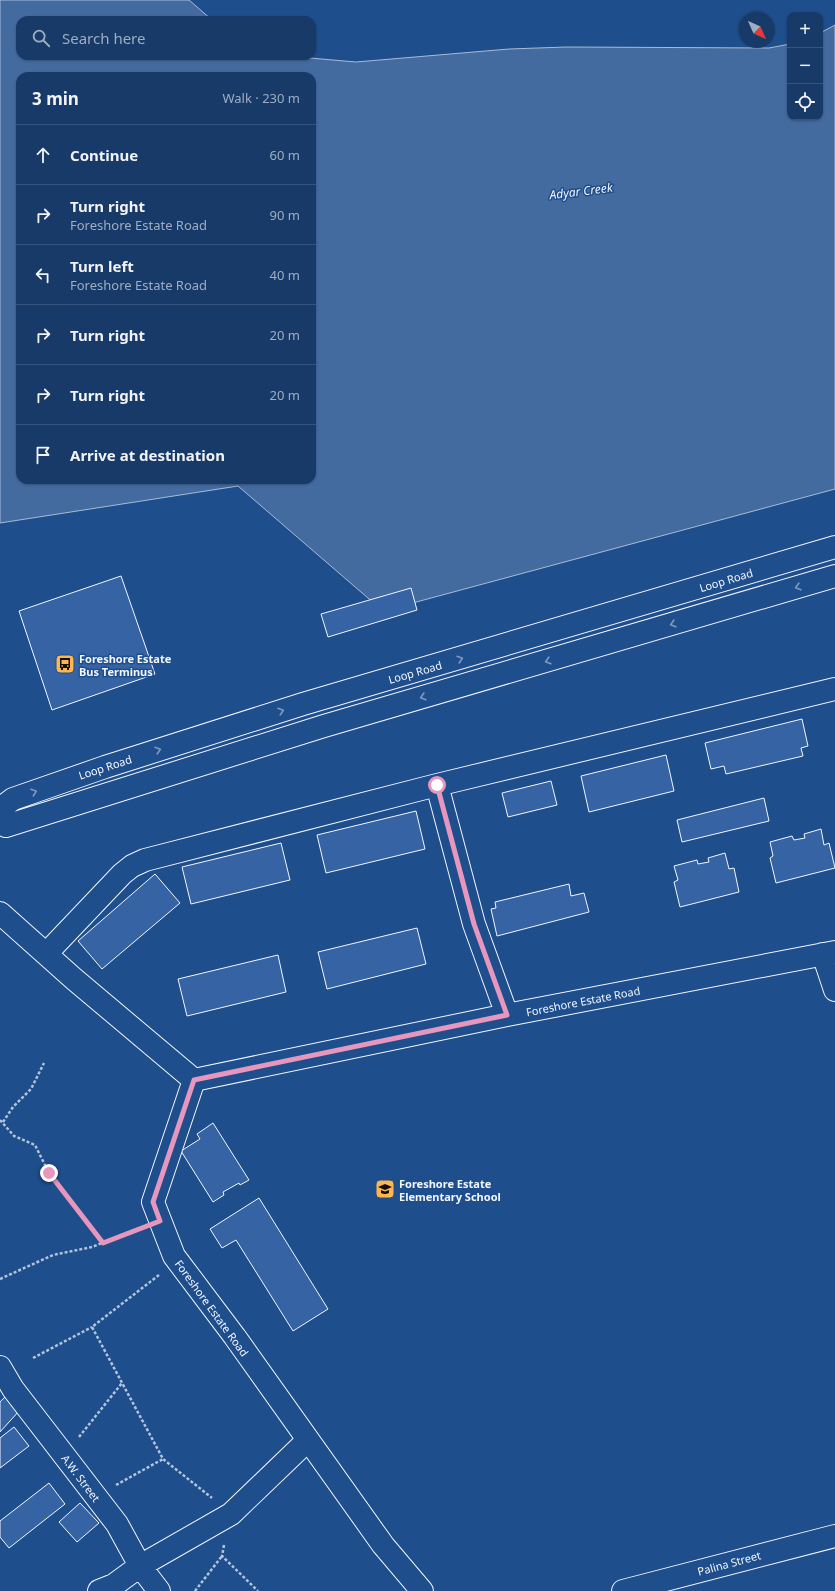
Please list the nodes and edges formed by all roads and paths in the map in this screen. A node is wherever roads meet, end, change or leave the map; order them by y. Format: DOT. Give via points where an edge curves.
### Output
graph roads {
  1 [pos="835,547"];
  2 [pos="835,576"];
  3 [pos="835,689"];
  4 [pos="437,785"];
  5 [pos="0,809"];
  6 [pos="0,824"];
  7 [pos="0,913"];
  8 [pos="829,953"];
  9 [pos="46,954"];
  10 [pos="835,990"];
  11 [pos="507,1015"];
  12 [pos="44,1063"];
  13 [pos="194,1080"];
  14 [pos="1,1121"];
  15 [pos="160,1221"];
  16 [pos="103,1243"];
  17 [pos="178,1261"];
  18 [pos="0,1278"];
  19 [pos="92,1327"];
  20 [pos="34,1358"];
  21 [pos="2,1375"];
  22 [pos="122,1383"];
  23 [pos="308,1440"];
  24 [pos="75,1442"];
  25 [pos="163,1459"];
  26 [pos="112,1487"];
  27 [pos="231,1514"];
  28 [pos="835,1536"];
  29 [pos="222,1556"];
  30 [pos="140,1566"];
  31 [pos="100,1591"];
  32 [pos="159,1591"];
  33 [pos="195,1591"];
  34 [pos="258,1591"];
  35 [pos="422,1591"];
  36 [pos="623,1591"];
  5 -- 1 [label="street, Loop Road, one-way" via="13,799 105,767 303,704"];
  2 -- 6 [label="street, one-way" via="332,724 6,826"];
  3 -- 4 [label="street"];
  4 -- 9 [label="street" via="132,866"];
  4 -- 11 [label="street" via="474,924"];
  7 -- 9 [label="street"];
  8 -- 10 [label="street"];
  8 -- 11 [label="street, Foreshore Estate Road"];
  9 -- 13 [label="street"];
  11 -- 13 [label="street, Foreshore Estate Road"];
  12 -- 14 [label="path" via="31,1089"];
  13 -- 15 [label="street, Foreshore Estate Road" via="153,1202"];
  14 -- 16 [label="path" via="14,1136 35,1144 49,1173"];
  15 -- 16 [label="path"];
  15 -- 17 [label="street, Foreshore Estate Road"];
  16 -- 18 [label="path" via="53,1255"];
  17 -- 19 [label="path"];
  17 -- 23 [label="street, Foreshore Estate Road"];
  19 -- 20 [label="path"];
  19 -- 22 [label="path"];
  21 -- 30 [label="street, A.W. Street" via="117,1524"];
  22 -- 24 [label="path"];
  22 -- 25 [label="path"];
  23 -- 27 [label="street"];
  23 -- 35 [label="street, Foreshore Estate Road" via="383,1545"];
  25 -- 26 [label="path"];
  25 -- 27 [label="path"];
  27 -- 29 [label="path"];
  27 -- 30 [label="street"];
  28 -- 36 [label="street, Palina Street"];
  29 -- 33 [label="path"];
  29 -- 34 [label="path"];
  30 -- 31 [label="street" via="114,1585"];
  30 -- 32 [label="street, A.W. Street"];
}
